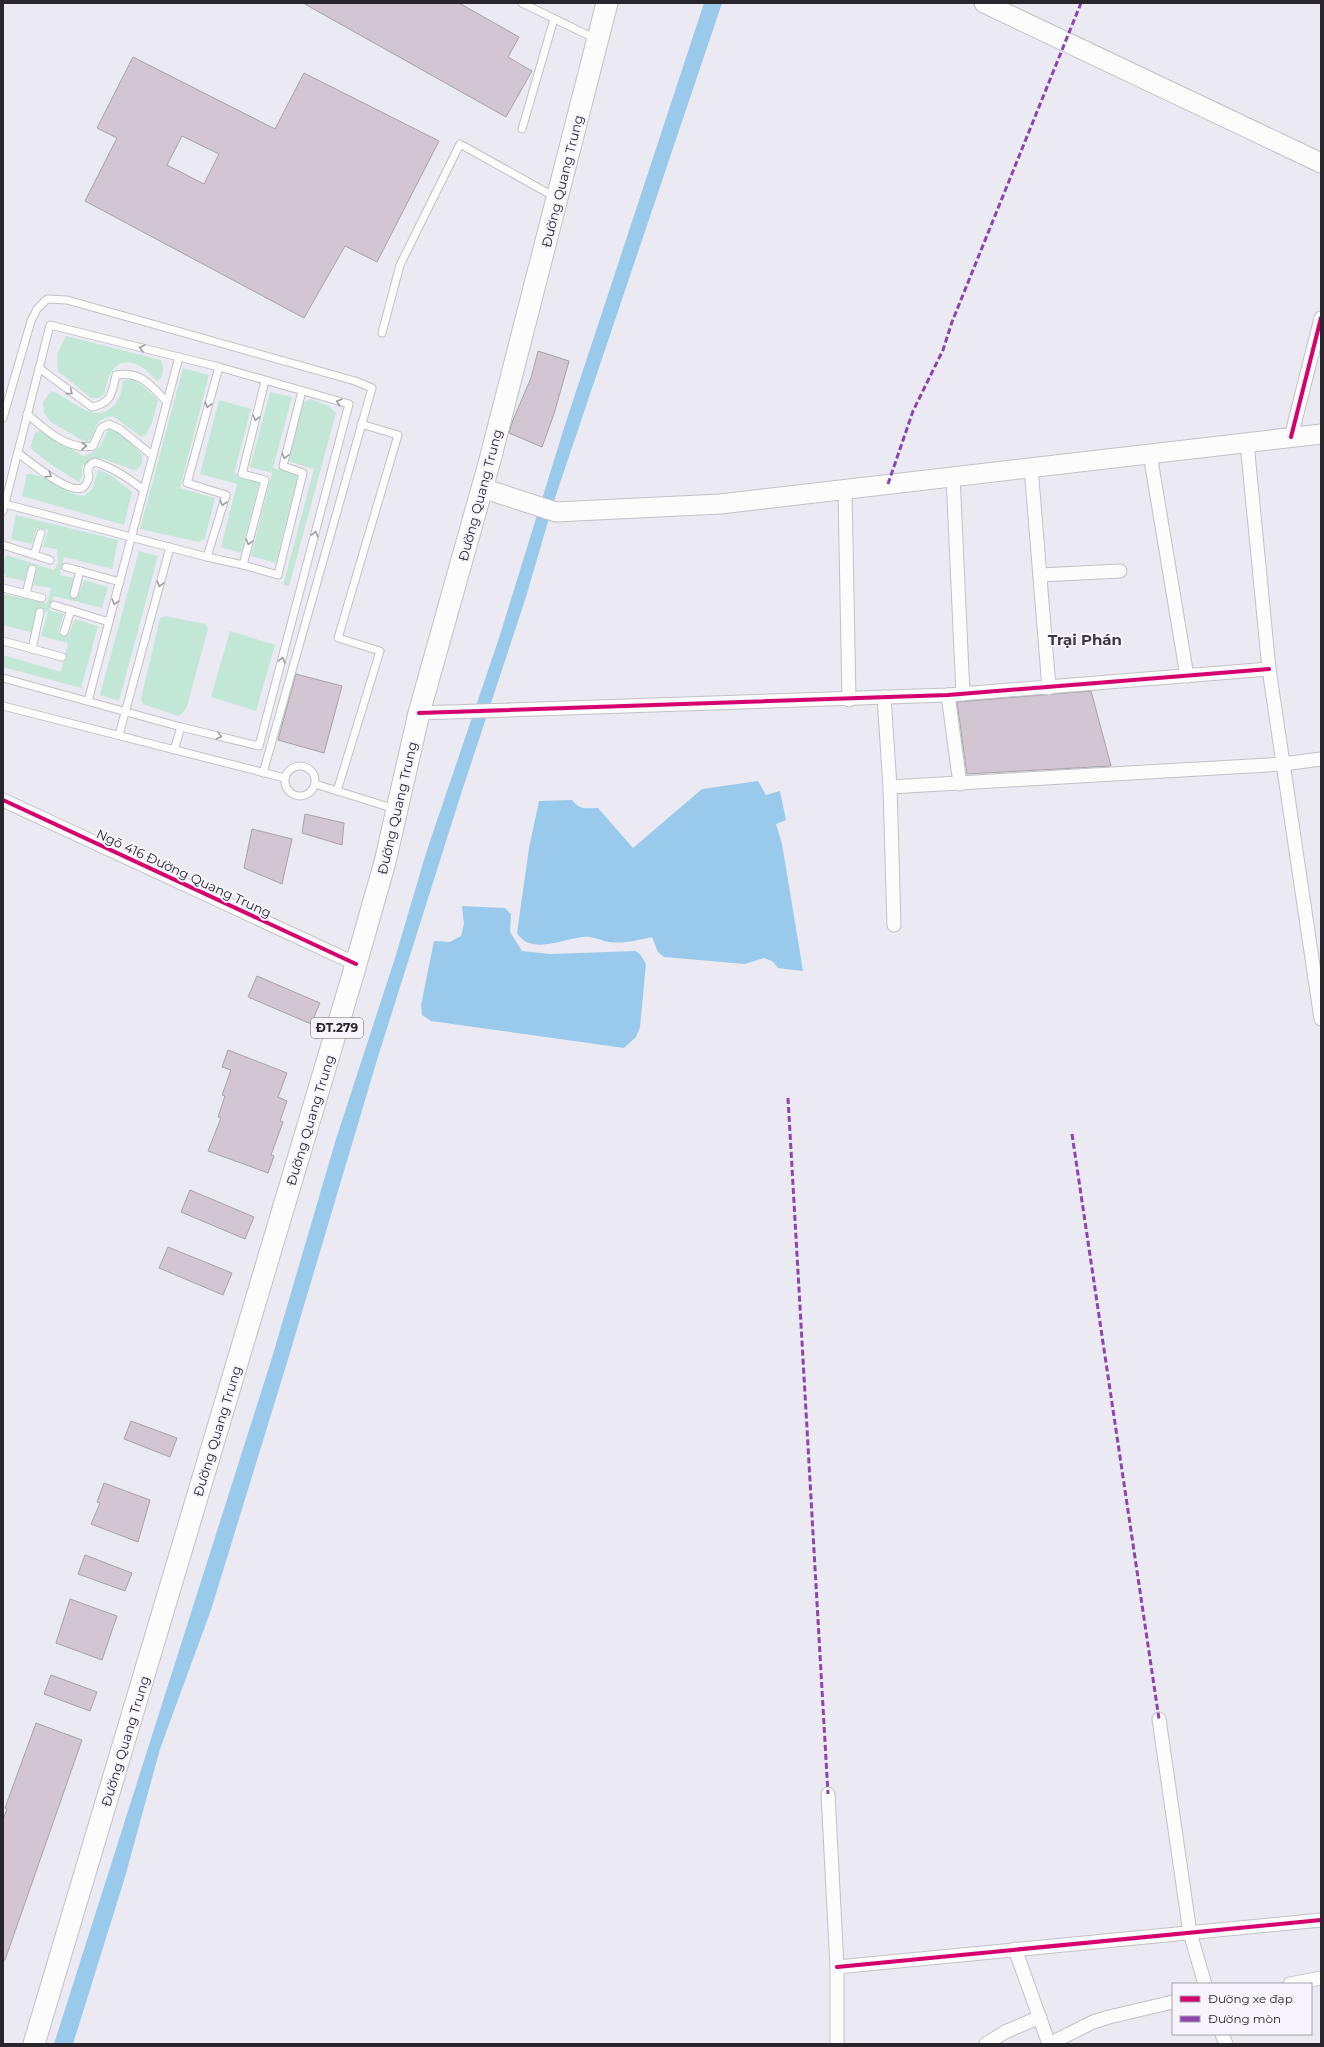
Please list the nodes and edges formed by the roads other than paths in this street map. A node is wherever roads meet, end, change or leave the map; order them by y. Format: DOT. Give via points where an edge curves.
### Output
graph roads {
  1 [pos="522,3"];
  2 [pos="607,3"];
  3 [pos="984,3"];
  4 [pos="554,19"];
  5 [pos="598,40"];
  6 [pos="522,129"];
  7 [pos="1321,163"];
  8 [pos="557,198"];
  9 [pos="1321,318"];
  10 [pos="382,333"];
  11 [pos="179,357"];
  12 [pos="219,367"];
  13 [pos="39,368"];
  14 [pos="265,381"];
  15 [pos="302,391"];
  16 [pos="167,402"];
  17 [pos="27,414"];
  18 [pos="3,418"];
  19 [pos="361,424"];
  20 [pos="1321,434"];
  21 [pos="1291,437"];
  22 [pos="1247,443"];
  23 [pos="18,453"];
  24 [pos="1150,454"];
  25 [pos="153,456"];
  26 [pos="1031,467"];
  27 [pos="953,476"];
  28 [pos="482,488"];
  29 [pos="144,490"];
  30 [pos="845,491"];
  31 [pos="4,508"];
  32 [pos="41,533"];
  33 [pos="132,537"];
  34 [pos="3,545"];
  35 [pos="170,547"];
  36 [pos="34,555"];
  37 [pos="207,557"];
  38 [pos="50,560"];
  39 [pos="242,565"];
  40 [pos="66,567"];
  41 [pos="32,569"];
  42 [pos="80,571"];
  43 [pos="1120,571"];
  44 [pos="1040,575"];
  45 [pos="120,582"];
  46 [pos="3,588"];
  47 [pos="26,594"];
  48 [pos="74,594"];
  49 [pos="42,598"];
  50 [pos="54,605"];
  51 [pos="71,610"];
  52 [pos="40,612"];
  53 [pos="110,622"];
  54 [pos="64,632"];
  55 [pos="3,641"];
  56 [pos="32,649"];
  57 [pos="62,657"];
  58 [pos="1269,669"];
  59 [pos="1187,676"];
  60 [pos="3,678"];
  61 [pos="1049,688"];
  62 [pos="963,694"];
  63 [pos="948,695"];
  64 [pos="884,697"];
  65 [pos="849,700"];
  66 [pos="88,701"];
  67 [pos="3,706"];
  68 [pos="125,711"];
  69 [pos="419,713"];
  70 [pos="181,727"];
  71 [pos="119,735"];
  72 [pos="174,750"];
  73 [pos="1321,759"];
  74 [pos="1283,764"];
  75 [pos="263,773"];
  76 [pos="285,778"];
  77 [pos="316,784"];
  78 [pos="960,784"];
  79 [pos="890,787"];
  80 [pos="337,791"];
  81 [pos="3,800"];
  82 [pos="397,809"];
  83 [pos="894,925"];
  84 [pos="356,964"];
  85 [pos="1321,1019"];
  86 [pos="1158,1719"];
  87 [pos="828,1794"];
  88 [pos="1321,1920"];
  89 [pos="1190,1933"];
  90 [pos="1015,1949"];
  91 [pos="837,1966"];
  92 [pos="1321,1978"];
  93 [pos="1205,1983"];
  94 [pos="1295,1983"];
  95 [pos="1172,2002"];
  96 [pos="1040,2017"];
  97 [pos="34,2044"];
  98 [pos="836,2044"];
  99 [pos="986,2044"];
  100 [pos="1049,2044"];
  1 -- 4 [label="lane"];
  2 -- 5 [label="main road, Đường Quang Trung / ĐT.279"];
  3 -- 7 [label="main road"];
  4 -- 5 [label="lane"];
  4 -- 6 [label="lane"];
  5 -- 8 [label="main road, Đường Quang Trung / ĐT.279"];
  8 -- 10 [label="lane" via="460,144 400,265"];
  8 -- 28 [label="main road, Đường Quang Trung / ĐT.279"];
  9 -- 21 [label="street"];
  11 -- 12 [label="lane"];
  11 -- 13 [label="lane, one-way" via="50,325"];
  11 -- 16 [label="lane"];
  12 -- 14 [label="lane"];
  12 -- 37 [label="lane, one-way" via="187,483 226,495"];
  13 -- 16 [label="lane, one-way" via="92,407 102,405 110,398 116,375 126,373 137,375 148,382"];
  13 -- 17 [label="lane"];
  14 -- 15 [label="lane"];
  14 -- 39 [label="lane, one-way" via="242,474 265,480"];
  15 -- 39 [label="lane, one-way" via="283,466 303,473 278,575"];
  70 -- 15 [label="lane, one-way" via="259,746 349,404"];
  16 -- 25 [label="lane"];
  17 -- 23 [label="lane"];
  17 -- 25 [label="lane, one-way" via="71,445 84,448 94,446 101,428 109,424 120,429"];
  18 -- 19 [label="lane" via="31,321 37,309 47,299 67,300 355,380 372,388"];
  19 -- 75 [label="lane"];
  19 -- 80 [label="lane" via="398,435 338,638 380,651"];
  20 -- 21 [label="main road"];
  21 -- 22 [label="main road"];
  22 -- 24 [label="main road"];
  22 -- 58 [label="street"];
  23 -- 29 [label="lane, one-way" via="49,475 75,489 86,484 89,477 88,468 96,462 122,474"];
  23 -- 31 [label="lane"];
  24 -- 26 [label="main road"];
  24 -- 59 [label="street"];
  25 -- 29 [label="lane"];
  26 -- 27 [label="main road"];
  26 -- 44 [label="street"];
  27 -- 30 [label="main road"];
  27 -- 62 [label="street"];
  28 -- 30 [label="main road" via="556,512 720,504"];
  28 -- 69 [label="main road, Đường Quang Trung / ĐT.279"];
  29 -- 33 [label="lane"];
  30 -- 65 [label="street"];
  31 -- 33 [label="lane"];
  32 -- 36 [label="lane"];
  33 -- 35 [label="lane"];
  33 -- 45 [label="lane"];
  34 -- 36 [label="lane"];
  35 -- 37 [label="lane"];
  35 -- 68 [label="lane, one-way"];
  36 -- 38 [label="lane"];
  37 -- 39 [label="lane"];
  40 -- 42 [label="lane"];
  41 -- 47 [label="lane"];
  42 -- 45 [label="lane"];
  42 -- 48 [label="lane"];
  43 -- 44 [label="street"];
  44 -- 61 [label="street"];
  45 -- 53 [label="lane, one-way"];
  46 -- 47 [label="lane"];
  47 -- 49 [label="lane"];
  50 -- 51 [label="lane"];
  51 -- 53 [label="lane"];
  51 -- 54 [label="lane"];
  52 -- 56 [label="lane"];
  53 -- 66 [label="lane"];
  55 -- 56 [label="lane"];
  56 -- 57 [label="lane"];
  58 -- 59 [label="street"];
  58 -- 74 [label="street"];
  59 -- 61 [label="street"];
  60 -- 66 [label="lane"];
  61 -- 62 [label="street"];
  62 -- 63 [label="street"];
  63 -- 64 [label="street"];
  63 -- 78 [label="street"];
  64 -- 65 [label="street"];
  64 -- 79 [label="street"];
  65 -- 69 [label="street"];
  66 -- 68 [label="lane"];
  67 -- 71 [label="lane"];
  68 -- 70 [label="lane"];
  68 -- 71 [label="lane"];
  69 -- 82 [label="main road, Đường Quang Trung / ĐT.279"];
  70 -- 72 [label="lane"];
  71 -- 72 [label="lane"];
  72 -- 75 [label="lane"];
  73 -- 74 [label="street"];
  74 -- 78 [label="street"];
  74 -- 85 [label="street"];
  75 -- 76 [label="lane"];
  76 -- 77 [label="lane" via="292,768 303,766 313,772"];
  76 -- 77 [label="lane" via="288,790 298,796 309,794"];
  77 -- 80 [label="lane"];
  78 -- 79 [label="street"];
  79 -- 83 [label="street"];
  80 -- 82 [label="lane"];
  81 -- 84 [label="street, Ngõ 416 Đường Quang Trung"];
  82 -- 84 [label="main road, Đường Quang Trung / ĐT.279"];
  84 -- 97 [label="main road, Đường Quang Trung / ĐT.279"];
  86 -- 89 [label="street"];
  87 -- 91 [label="street"];
  88 -- 89 [label="street"];
  89 -- 90 [label="street"];
  89 -- 93 [label="street"];
  90 -- 91 [label="street"];
  90 -- 96 [label="street"];
  91 -- 98 [label="street"];
  92 -- 94 [label="street"];
  95 -- 100 [label="street" via="1109,2016"];
  96 -- 99 [label="street" via="1005,2032"];
  96 -- 100 [label="street"];
}
